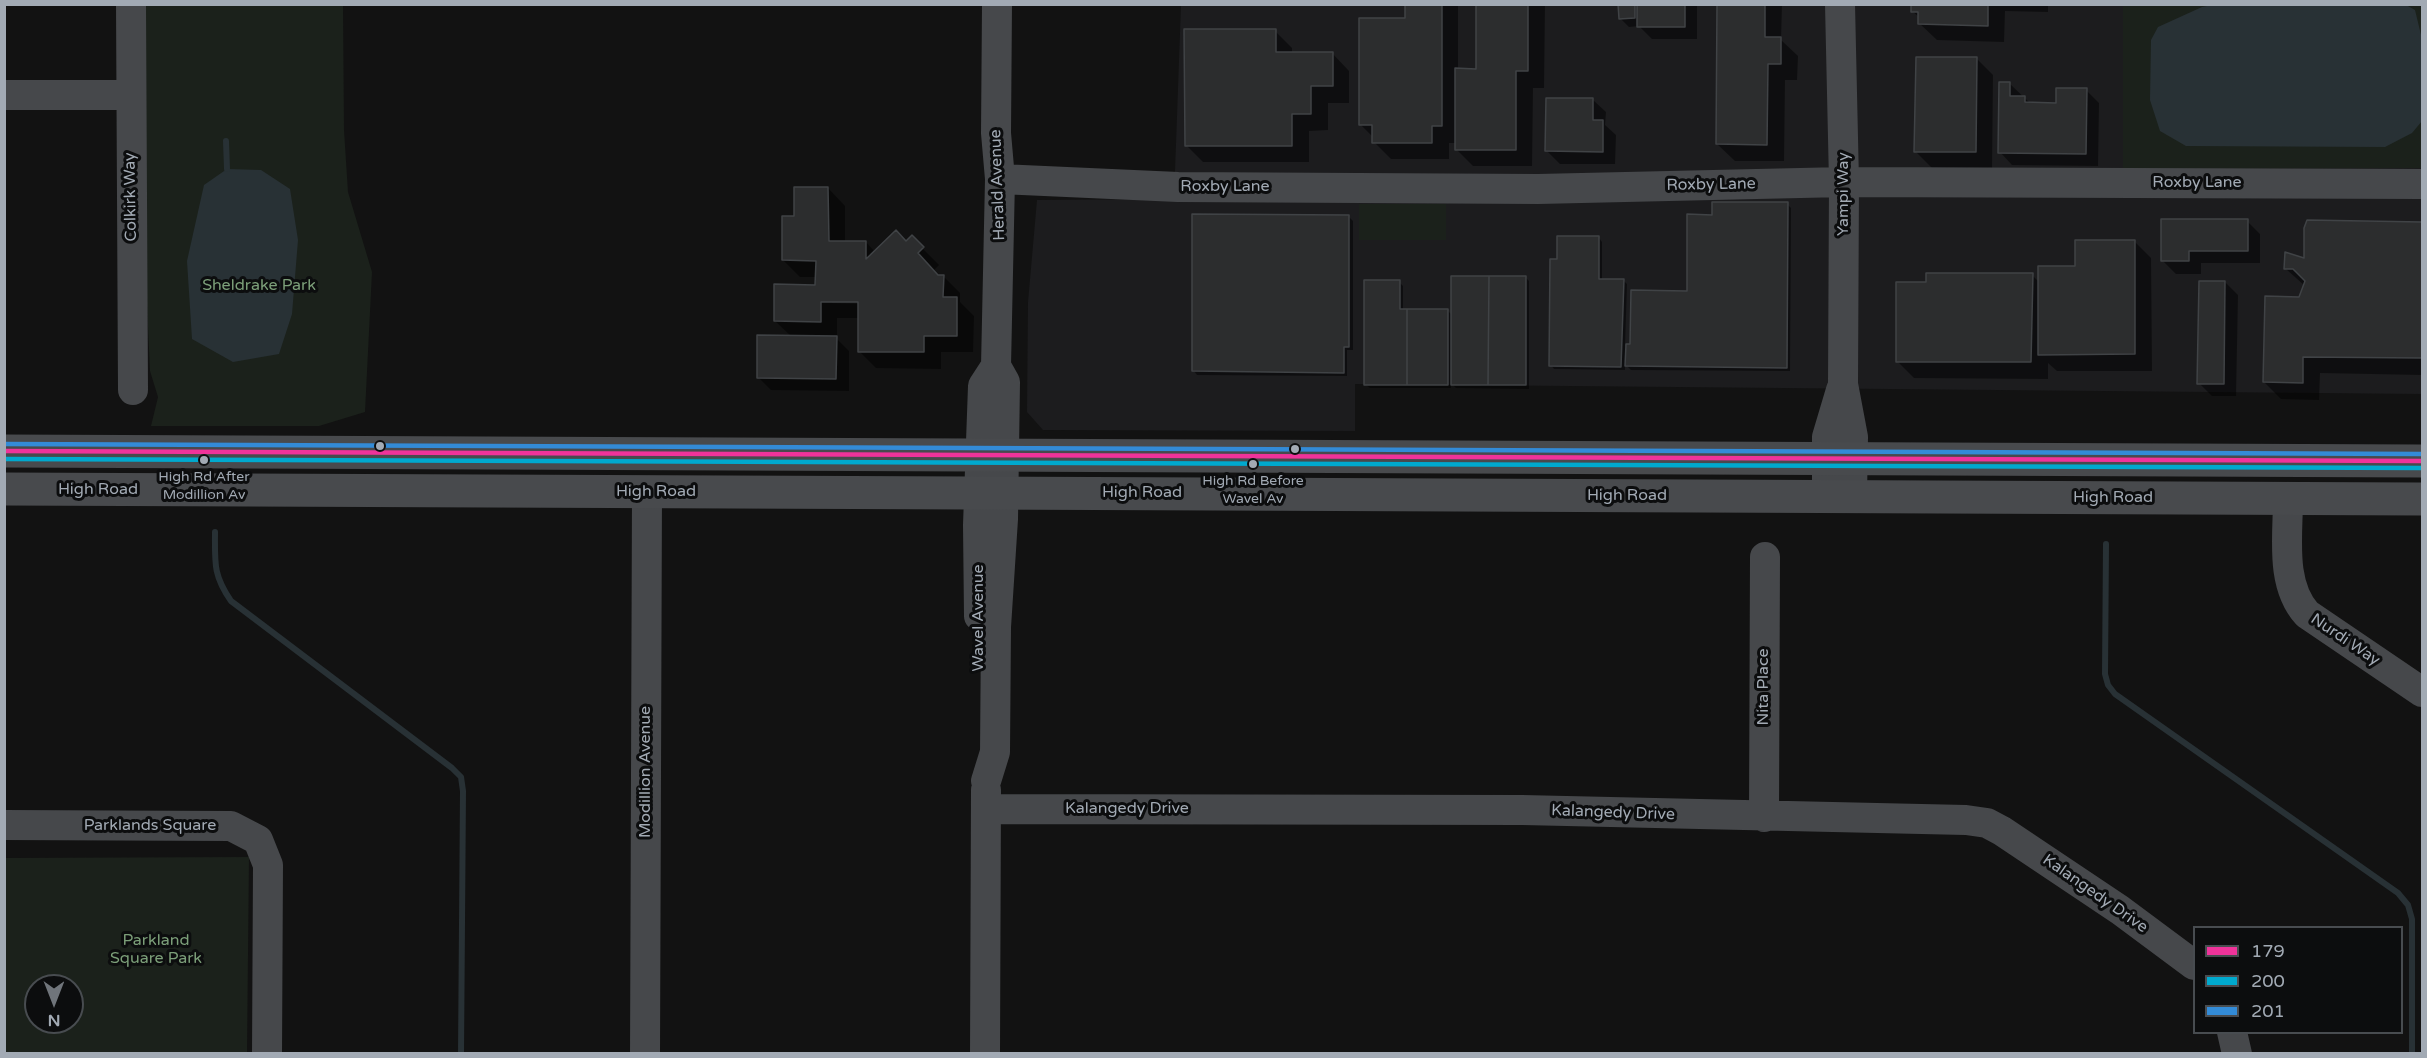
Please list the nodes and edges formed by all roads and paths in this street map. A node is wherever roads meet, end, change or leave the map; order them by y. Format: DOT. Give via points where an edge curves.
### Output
graph roads {
  1 [pos="131,4"];
  2 [pos="997,4"];
  3 [pos="1840,4"];
  4 [pos="130,95"];
  5 [pos="4,96"];
  6 [pos="1000,179"];
  7 [pos="1844,182"];
  8 [pos="2422,184"];
  9 [pos="133,390"];
  10 [pos="4,451"];
  11 [pos="992,455"];
  12 [pos="1840,459"];
  13 [pos="2422,461"];
  14 [pos="4,489"];
  15 [pos="647,491"];
  16 [pos="992,493"];
  17 [pos="1840,496"];
  18 [pos="2288,499"];
  19 [pos="2422,499"];
  20 [pos="1765,557"];
  21 [pos="2422,692"];
  22 [pos="986,795"];
  23 [pos="1764,817"];
  24 [pos="4,825"];
  25 [pos="2193,964"];
  26 [pos="2232,1034"];
  27 [pos="267,1053"];
  28 [pos="645,1053"];
  29 [pos="985,1053"];
  30 [pos="2237,1053"];
  1 -- 4 [label="street, Colkirk Way"];
  2 -- 6 [label="street, Herald Avenue" via="996,133"];
  3 -- 7 [label="street, Yampi Way"];
  4 -- 5 [label="street"];
  4 -- 9 [label="street, Colkirk Way"];
  6 -- 7 [label="street, Roxby Lane" via="1178,187 1538,189"];
  6 -- 11 [label="street, Herald Avenue" via="996,366 983,386"];
  7 -- 8 [label="street, Roxby Lane"];
  7 -- 12 [label="street, Yampi Way" via="1843,384 1827,437"];
  10 -- 11 [label="main road"];
  11 -- 12 [label="main road"];
  11 -- 16 [label="street, Herald Avenue"];
  12 -- 13 [label="main road"];
  12 -- 17 [label="street, Yampi Way"];
  14 -- 15 [label="main road, High Road"];
  15 -- 16 [label="main road, High Road"];
  15 -- 28 [label="street, Modillion Avenue"];
  16 -- 17 [label="main road, High Road"];
  16 -- 22 [label="street, Wavel Avenue" via="995,752"];
  17 -- 18 [label="main road, High Road"];
  18 -- 19 [label="main road, High Road"];
  18 -- 21 [label="street, Nurdi Way" via="2289,570 2297,603 2307,614"];
  20 -- 23 [label="street, Nita Place"];
  22 -- 23 [label="street, Kalangedy Drive"];
  22 -- 29 [label="street, Wavel Avenue"];
  23 -- 25 [label="street, Kalangedy Drive" via="1987,823 2120,910"];
  24 -- 27 [label="street, Parklands Square" via="231,826 258,840 268,865"];
  26 -- 30 [label="street"];
}
